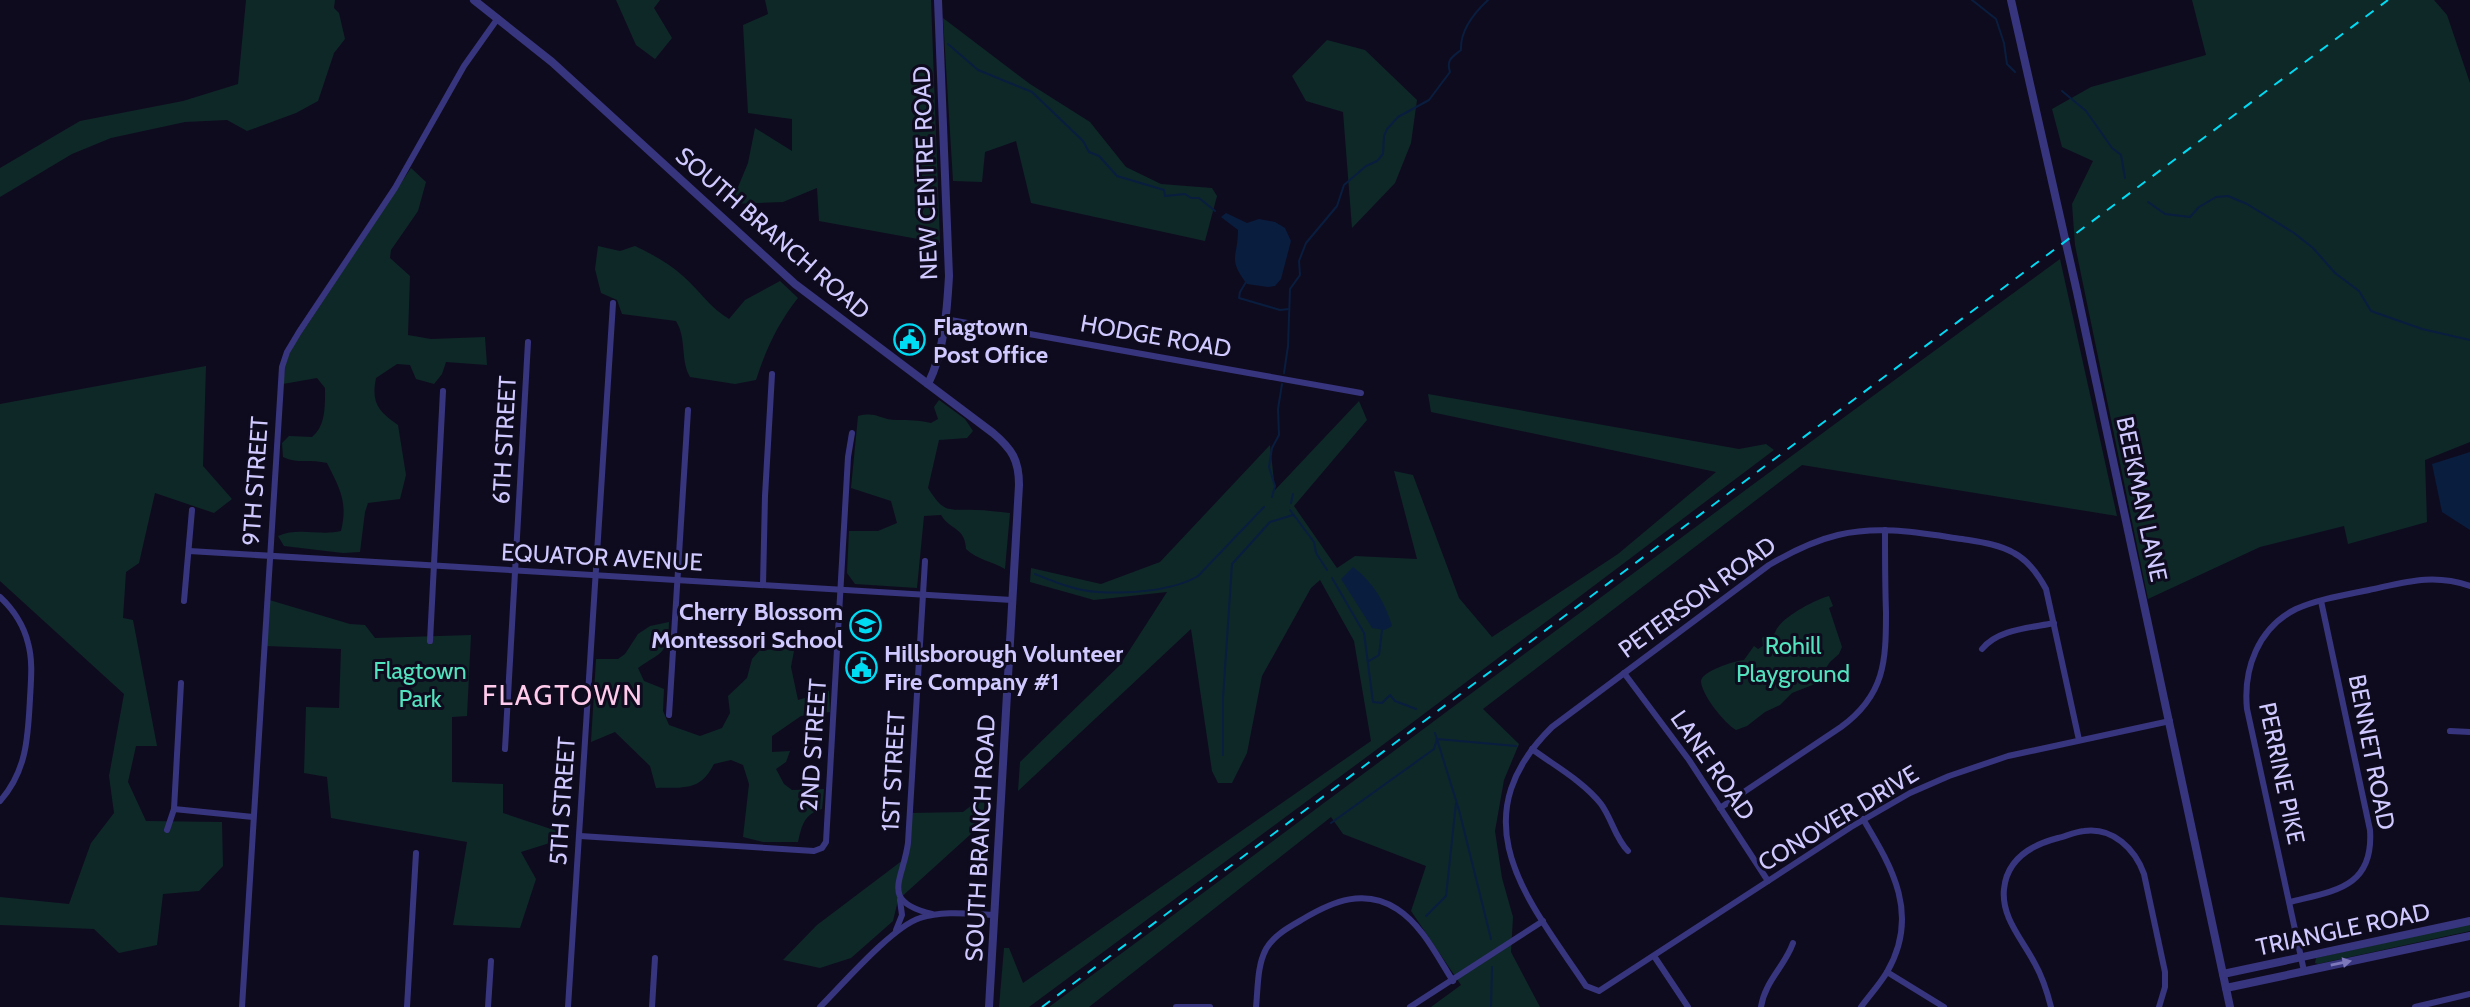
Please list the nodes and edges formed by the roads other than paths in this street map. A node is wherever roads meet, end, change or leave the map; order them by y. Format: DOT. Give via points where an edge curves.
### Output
graph roads {
  1 [pos="474,0"];
  2 [pos="938,0"];
  3 [pos="2011,0"];
  4 [pos="498,18"];
  5 [pos="613,303"];
  6 [pos="945,319"];
  7 [pos="528,342"];
  8 [pos="772,374"];
  9 [pos="928,384"];
  10 [pos="443,391"];
  11 [pos="1361,393"];
  12 [pos="688,410"];
  13 [pos="852,433"];
  14 [pos="192,510"];
  15 [pos="1885,530"];
  16 [pos="189,551"];
  17 [pos="269,556"];
  18 [pos="925,561"];
  19 [pos="433,566"];
  20 [pos="515,571"];
  21 [pos="596,576"];
  22 [pos="677,581"];
  23 [pos="762,585"];
  24 [pos="2470,586"];
  25 [pos="842,590"];
  26 [pos="923,595"];
  27 [pos="0,597"];
  28 [pos="1012,600"];
  29 [pos="184,601"];
  30 [pos="2321,601"];
  31 [pos="2054,622"];
  32 [pos="430,641"];
  33 [pos="1982,649"];
  34 [pos="1624,673"];
  35 [pos="181,682"];
  36 [pos="669,715"];
  37 [pos="2170,721"];
  38 [pos="2450,731"];
  39 [pos="2470,732"];
  40 [pos="2080,740"];
  41 [pos="505,749"];
  42 [pos="1532,749"];
  43 [pos="0,800"];
  44 [pos="1720,808"];
  45 [pos="174,809"];
  46 [pos="253,817"];
  47 [pos="1863,820"];
  48 [pos="167,830"];
  49 [pos="580,836"];
  50 [pos="1628,852"];
  51 [pos="416,853"];
  52 [pos="1768,881"];
  53 [pos="899,898"];
  54 [pos="2290,902"];
  55 [pos="932,914"];
  56 [pos="995,915"];
  57 [pos="1543,921"];
  58 [pos="2470,921"];
  59 [pos="895,932"];
  60 [pos="2470,936"];
  61 [pos="1793,943"];
  62 [pos="1654,956"];
  63 [pos="2300,957"];
  64 [pos="655,958"];
  65 [pos="491,961"];
  66 [pos="2304,971"];
  67 [pos="1887,972"];
  68 [pos="2223,974"];
  69 [pos="1453,981"];
  70 [pos="2226,988"];
  71 [pos="1591,990"];
  72 [pos="2470,995"];
  73 [pos="242,1007"];
  74 [pos="407,1007"];
  75 [pos="488,1007"];
  76 [pos="568,1007"];
  77 [pos="652,1007"];
  78 [pos="820,1007"];
  79 [pos="989,1007"];
  80 [pos="1176,1007"];
  81 [pos="1210,1007"];
  82 [pos="1256,1007"];
  83 [pos="1410,1007"];
  84 [pos="1688,1007"];
  85 [pos="1761,1007"];
  86 [pos="1861,1007"];
  87 [pos="1944,1007"];
  88 [pos="2052,1007"];
  89 [pos="2159,1007"];
  90 [pos="2231,1007"];
  91 [pos="2415,1007"];
  1 -- 4 [label="street, SOUTH BRANCH ROAD"];
  2 -- 6 [label="street, NEW CENTRE ROAD" via="949,276"];
  3 -- 37 [label="street, BEEKMAN LANE"];
  4 -- 9 [label="street, SOUTH BRANCH ROAD" via="795,284"];
  4 -- 17 [label="street, 9TH STREET" via="475,48 395,188 287,352"];
  5 -- 21 [label="street, 5TH STREET"];
  6 -- 9 [label="street, NEW CENTRE ROAD"];
  6 -- 11 [label="street, HODGE ROAD"];
  7 -- 20 [label="street, 6TH STREET"];
  8 -- 23 [label="street"];
  9 -- 28 [label="street, SOUTH BRANCH ROAD" via="1007,444 1016,457 1019,485"];
  10 -- 19 [label="street"];
  12 -- 22 [label="street"];
  13 -- 25 [label="street, 2ND STREET"];
  14 -- 16 [label="street"];
  15 -- 31 [label="street, PETERSON ROAD" via="2011,551 2040,578"];
  15 -- 34 [label="street, PETERSON ROAD" via="1839,535 1784,556"];
  15 -- 44 [label="street" via="1885,657 1869,700 1842,727"];
  16 -- 17 [label="street, EQUATOR AVENUE"];
  16 -- 29 [label="street"];
  17 -- 19 [label="street, EQUATOR AVENUE"];
  17 -- 46 [label="street, 9TH STREET"];
  18 -- 26 [label="street, 1ST STREET"];
  19 -- 20 [label="street, EQUATOR AVENUE"];
  19 -- 32 [label="street"];
  20 -- 21 [label="street, EQUATOR AVENUE"];
  20 -- 41 [label="street, 6TH STREET"];
  21 -- 22 [label="street, EQUATOR AVENUE"];
  21 -- 49 [label="street, 5TH STREET"];
  22 -- 23 [label="street, EQUATOR AVENUE"];
  22 -- 36 [label="street"];
  23 -- 25 [label="street, EQUATOR AVENUE"];
  24 -- 30 [label="street, PERRINE PIKE" via="2445,579 2418,580"];
  25 -- 26 [label="street, EQUATOR AVENUE"];
  25 -- 49 [label="street, 2ND STREET" via="826,842 822,848"];
  26 -- 28 [label="street, EQUATOR AVENUE"];
  26 -- 53 [label="street, 1ST STREET" via="908,843 897,883"];
  27 -- 43 [label="street" via="23,630 32,667 24,759"];
  28 -- 56 [label="street, SOUTH BRANCH ROAD"];
  30 -- 54 [label="street, PERRINE PIKE" via="2286,615 2268,632 2254,653 2246,685 2247,709"];
  30 -- 54 [label="street, BENNET ROAD" via="2370,830 2370,850 2361,871 2348,884"];
  31 -- 33 [label="street" via="2002,634"];
  31 -- 40 [label="street, PETERSON ROAD"];
  34 -- 42 [label="street, PETERSON ROAD" via="1552,727"];
  34 -- 44 [label="street, LANE ROAD"];
  35 -- 45 [label="street"];
  37 -- 40 [label="street, CONOVER DRIVE"];
  37 -- 68 [label="street, BEEKMAN LANE"];
  38 -- 39 [label="street"];
  40 -- 47 [label="street, CONOVER DRIVE" via="1949,775"];
  42 -- 50 [label="street" via="1595,797"];
  42 -- 57 [label="street, PETERSON ROAD" via="1513,785 1507,833 1514,869"];
  44 -- 52 [label="street, LANE ROAD"];
  45 -- 46 [label="street"];
  45 -- 48 [label="street"];
  46 -- 73 [label="street, 9TH STREET"];
  47 -- 52 [label="street, CONOVER DRIVE"];
  47 -- 67 [label="street" via="1891,867 1900,897 1901,930"];
  49 -- 76 [label="street, 5TH STREET"];
  51 -- 74 [label="street"];
  52 -- 62 [label="street, CONOVER DRIVE"];
  53 -- 55 [label="street" via="917,911"];
  53 -- 59 [label="street, 1ST STREET" via="902,915"];
  54 -- 63 [label="street, PERRINE PIKE"];
  55 -- 56 [label="street"];
  55 -- 59 [label="street"];
  56 -- 79 [label="street, SOUTH BRANCH ROAD"];
  57 -- 69 [label="street"];
  57 -- 71 [label="street, PETERSON ROAD"];
  58 -- 63 [label="street, TRIANGLE ROAD"];
  59 -- 78 [label="street"];
  66 -- 60 [label="street, TRIANGLE ROAD, one-way"];
  61 -- 85 [label="street" via="1788,958 1768,983"];
  62 -- 71 [label="street, CONOVER DRIVE" via="1604,989"];
  62 -- 84 [label="street"];
  63 -- 66 [label="street, PERRINE PIKE"];
  63 -- 68 [label="street, TRIANGLE ROAD"];
  64 -- 77 [label="street"];
  65 -- 75 [label="street"];
  66 -- 70 [label="street, TRIANGLE ROAD"];
  67 -- 86 [label="street"];
  67 -- 87 [label="street"];
  68 -- 70 [label="street, BEEKMAN LANE"];
  69 -- 82 [label="street" via="1406,915 1384,902 1349,898 1324,907 1275,937 1262,958"];
  69 -- 83 [label="street"];
  70 -- 90 [label="street, BEEKMAN LANE"];
  72 -- 91 [label="street"];
  80 -- 81 [label="street"];
  88 -- 89 [label="street" via="2035,963 2005,910 2005,878 2015,861 2032,847 2095,831 2114,837 2139,860 2165,972"];
}
